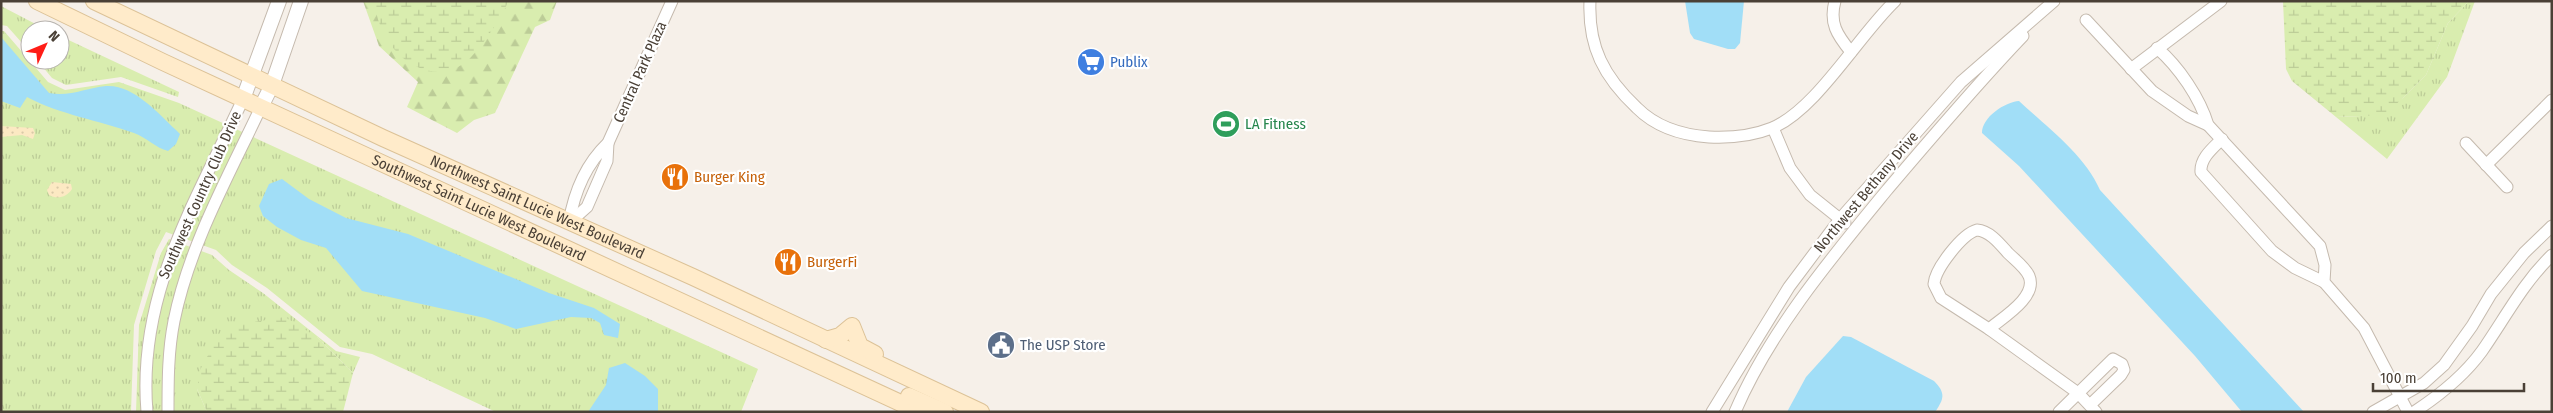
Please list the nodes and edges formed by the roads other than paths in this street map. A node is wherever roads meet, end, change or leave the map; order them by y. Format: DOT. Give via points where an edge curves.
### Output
graph roads {
  1 [pos="37,1"];
  2 [pos="94,1"];
  3 [pos="279,1"];
  4 [pos="301,1"];
  5 [pos="672,1"];
  6 [pos="1590,1"];
  7 [pos="1835,1"];
  8 [pos="1895,1"];
  9 [pos="2056,1"];
  10 [pos="2221,1"];
  11 [pos="2086,20"];
  12 [pos="2158,48"];
  13 [pos="1851,52"];
  14 [pos="2131,69"];
  15 [pos="253,76"];
  16 [pos="272,85"];
  17 [pos="243,98"];
  18 [pos="2551,104"];
  19 [pos="261,106"];
  20 [pos="2208,125"];
  21 [pos="1772,128"];
  22 [pos="2222,138"];
  23 [pos="608,143"];
  24 [pos="2466,143"];
  25 [pos="2486,165"];
  26 [pos="2506,187"];
  27 [pos="468,203"];
  28 [pos="1840,219"];
  29 [pos="569,223"];
  30 [pos="2552,226"];
  31 [pos="1854,230"];
  32 [pos="2552,255"];
  33 [pos="2324,282"];
  34 [pos="1989,329"];
  35 [pos="826,340"];
  36 [pos="878,392"];
  37 [pos="2078,393"];
  38 [pos="945,395"];
  39 [pos="2399,396"];
  40 [pos="2093,408"];
  41 [pos="147,412"];
  42 [pos="168,412"];
  43 [pos="920,412"];
  44 [pos="945,412"];
  45 [pos="981,412"];
  46 [pos="1712,412"];
  47 [pos="1735,412"];
  48 [pos="2059,412"];
  49 [pos="2373,412"];
  50 [pos="2408,412"];
  51 [pos="2414,412"];
  1 -- 17 [label="main road, Southwest Saint Lucie West Boulevard"];
  2 -- 15 [label="main road, Northwest Saint Lucie West Boulevard"];
  3 -- 15 [label="street"];
  4 -- 16 [label="street"];
  5 -- 23 [label="street, Central Park Plaza"];
  6 -- 21 [label="street" via="1589,23 1598,54 1620,93 1641,113 1662,127 1689,136 1729,138"];
  7 -- 13 [label="street" via="1836,34"];
  8 -- 13 [label="street"];
  9 -- 28 [label="street, Northwest Bethany Drive" via="1961,82"];
  9 -- 31 [label="street, Northwest Bethany Drive" via="1957,107"];
  10 -- 12 [label="street"];
  11 -- 14 [label="street"];
  12 -- 14 [label="street"];
  12 -- 20 [label="street" via="2204,111"];
  13 -- 21 [label="street" via="1801,108"];
  14 -- 20 [label="street" via="2152,91 2188,116"];
  15 -- 16 [label="main road, Northwest Saint Lucie West Boulevard"];
  15 -- 17 [label="street"];
  16 -- 19 [label="street"];
  16 -- 29 [label="main road, Northwest Saint Lucie West Boulevard"];
  17 -- 19 [label="main road, Southwest Saint Lucie West Boulevard"];
  17 -- 41 [label="street, Southwest Country Club Drive" via="162,277 153,311 146,363"];
  18 -- 25 [label="street"];
  19 -- 27 [label="main road, Southwest Saint Lucie West Boulevard"];
  19 -- 42 [label="street, Southwest Country Club Drive" via="203,232 184,282 170,351"];
  20 -- 22 [label="street"];
  21 -- 28 [label="street" via="1790,168 1810,195"];
  22 -- 33 [label="street" via="2320,246 2325,265"];
  22 -- 33 [label="street" via="2205,159 2201,172 2272,252"];
  23 -- 29 [label="street, Central Park Plaza" via="592,159 573,200"];
  23 -- 29 [label="street, Central Park Plaza" via="607,161 588,207"];
  24 -- 25 [label="street"];
  25 -- 26 [label="street"];
  27 -- 29 [label="main road" via="499,207 549,229 560,230"];
  27 -- 36 [label="main road, Southwest Saint Lucie West Boulevard"];
  28 -- 31 [label="street"];
  28 -- 46 [label="street, Northwest Bethany Drive" via="1789,287"];
  29 -- 35 [label="main road, Northwest Saint Lucie West Boulevard"];
  30 -- 39 [label="street" via="2524,253 2491,294 2444,364 2424,383"];
  31 -- 47 [label="street, Northwest Bethany Drive" via="1795,307"];
  32 -- 51 [label="street" via="2510,306 2482,351 2462,375"];
  33 -- 39 [label="street" via="2364,328"];
  34 -- 34 [label="street" via="2021,302 2031,284 2026,271 2001,245 1989,234 1977,230 1955,248 1936,273 1934,284 1941,298"];
  34 -- 37 [label="street"];
  35 -- 38 [label="main road, Northwest Saint Lucie West Boulevard"];
  35 -- 38 [label="main road" via="840,336 852,326 860,346 928,379"];
  36 -- 43 [label="main road, Southwest Saint Lucie West Boulevard"];
  36 -- 44 [label="main road" via="901,393"];
  37 -- 40 [label="street"];
  37 -- 40 [label="street" via="2113,359 2122,364 2124,370 2121,375"];
  37 -- 48 [label="street"];
  38 -- 45 [label="main road, Northwest Saint Lucie West Boulevard"];
  39 -- 49 [label="street"];
  39 -- 50 [label="street"];
}
